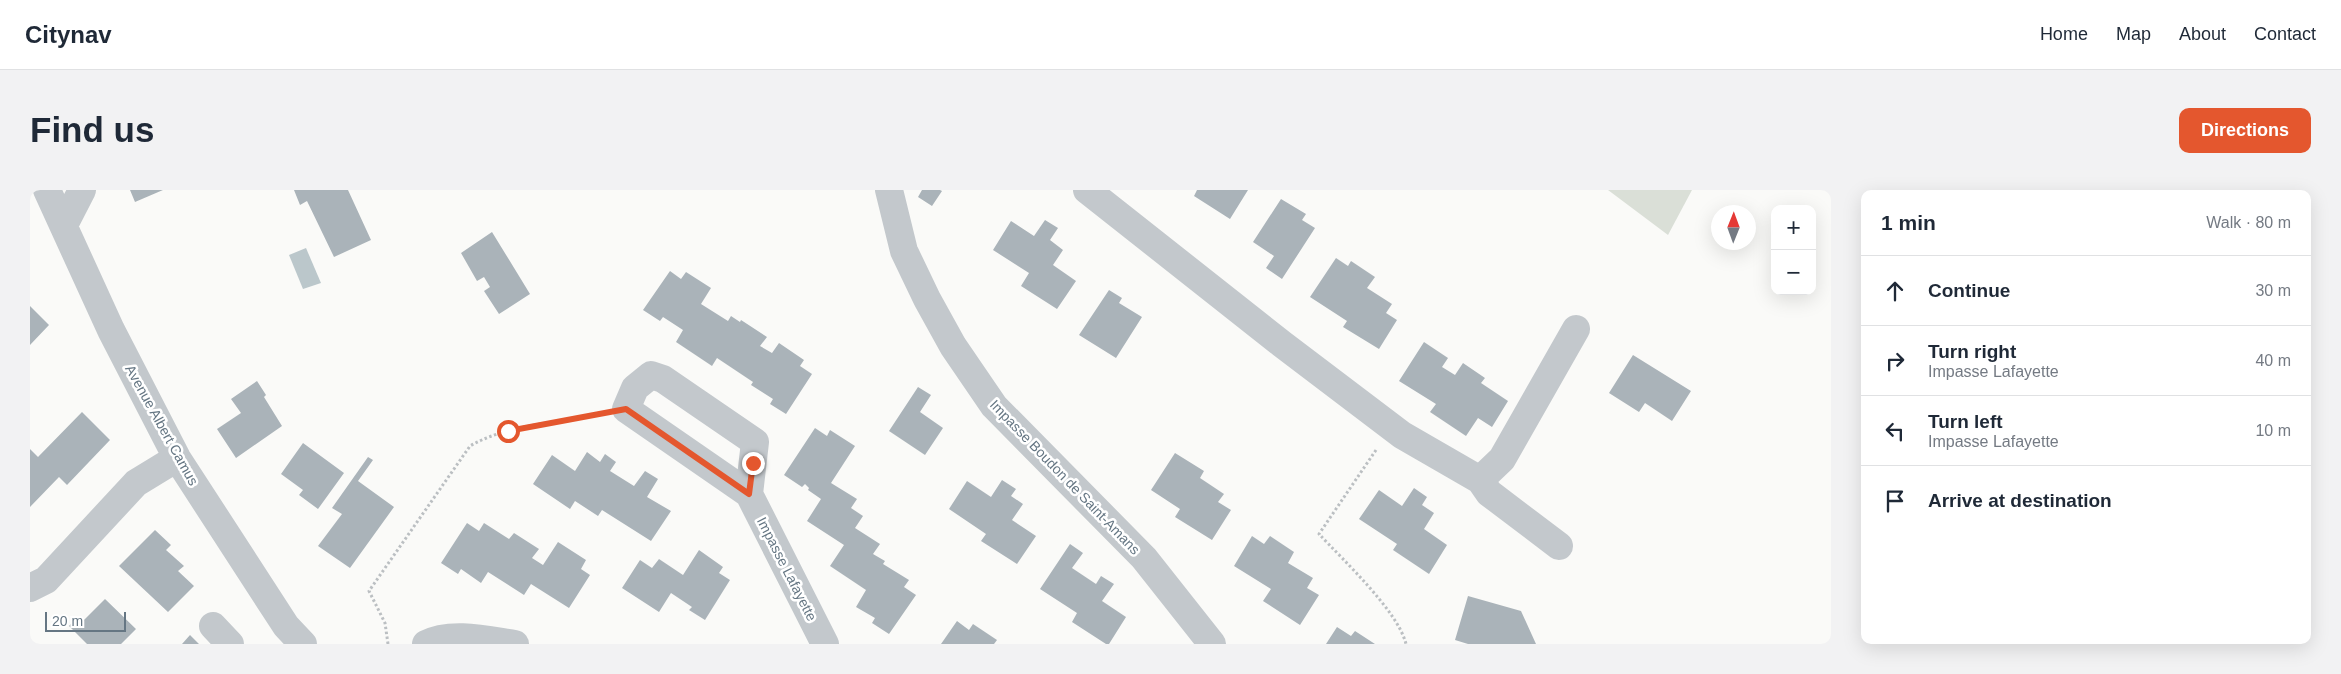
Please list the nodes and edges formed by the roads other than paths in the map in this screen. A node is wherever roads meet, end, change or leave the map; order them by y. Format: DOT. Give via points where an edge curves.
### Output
graph roads {
  1 [pos="47,190"];
  2 [pos="82,190"];
  3 [pos="889,190"];
  4 [pos="1087,190"];
  5 [pos="64,225"];
  6 [pos="1576,329"];
  7 [pos="177,458"];
  8 [pos="1480,480"];
  9 [pos="749,494"];
  10 [pos="1559,546"];
  11 [pos="30,588"];
  12 [pos="303,644"];
  13 [pos="426,644"];
  14 [pos="515,644"];
  15 [pos="825,644"];
  16 [pos="1212,644"];
  1 -- 5 [label="street, Avenue Albert Camus"];
  2 -- 5 [label="street"];
  3 -- 16 [label="street, Impasse Boudon de Saint-Amans" via="904,251 927,299 953,346 994,406 1144,558"];
  4 -- 8 [label="street" via="1392,427"];
  5 -- 7 [label="street, Avenue Albert Camus" via="111,330"];
  6 -- 8 [label="street" via="1502,459"];
  7 -- 11 [label="street" via="136,483 46,580"];
  7 -- 12 [label="street, Avenue Albert Camus" via="286,626"];
  8 -- 10 [label="street" via="1489,493"];
  9 -- 9 [label="street, Impasse Lafayette" via="755,442 663,380 651,375 634,388 626,409"];
  9 -- 15 [label="street, Impasse Lafayette"];
  13 -- 14 [label="street" via="448,638"];
}
